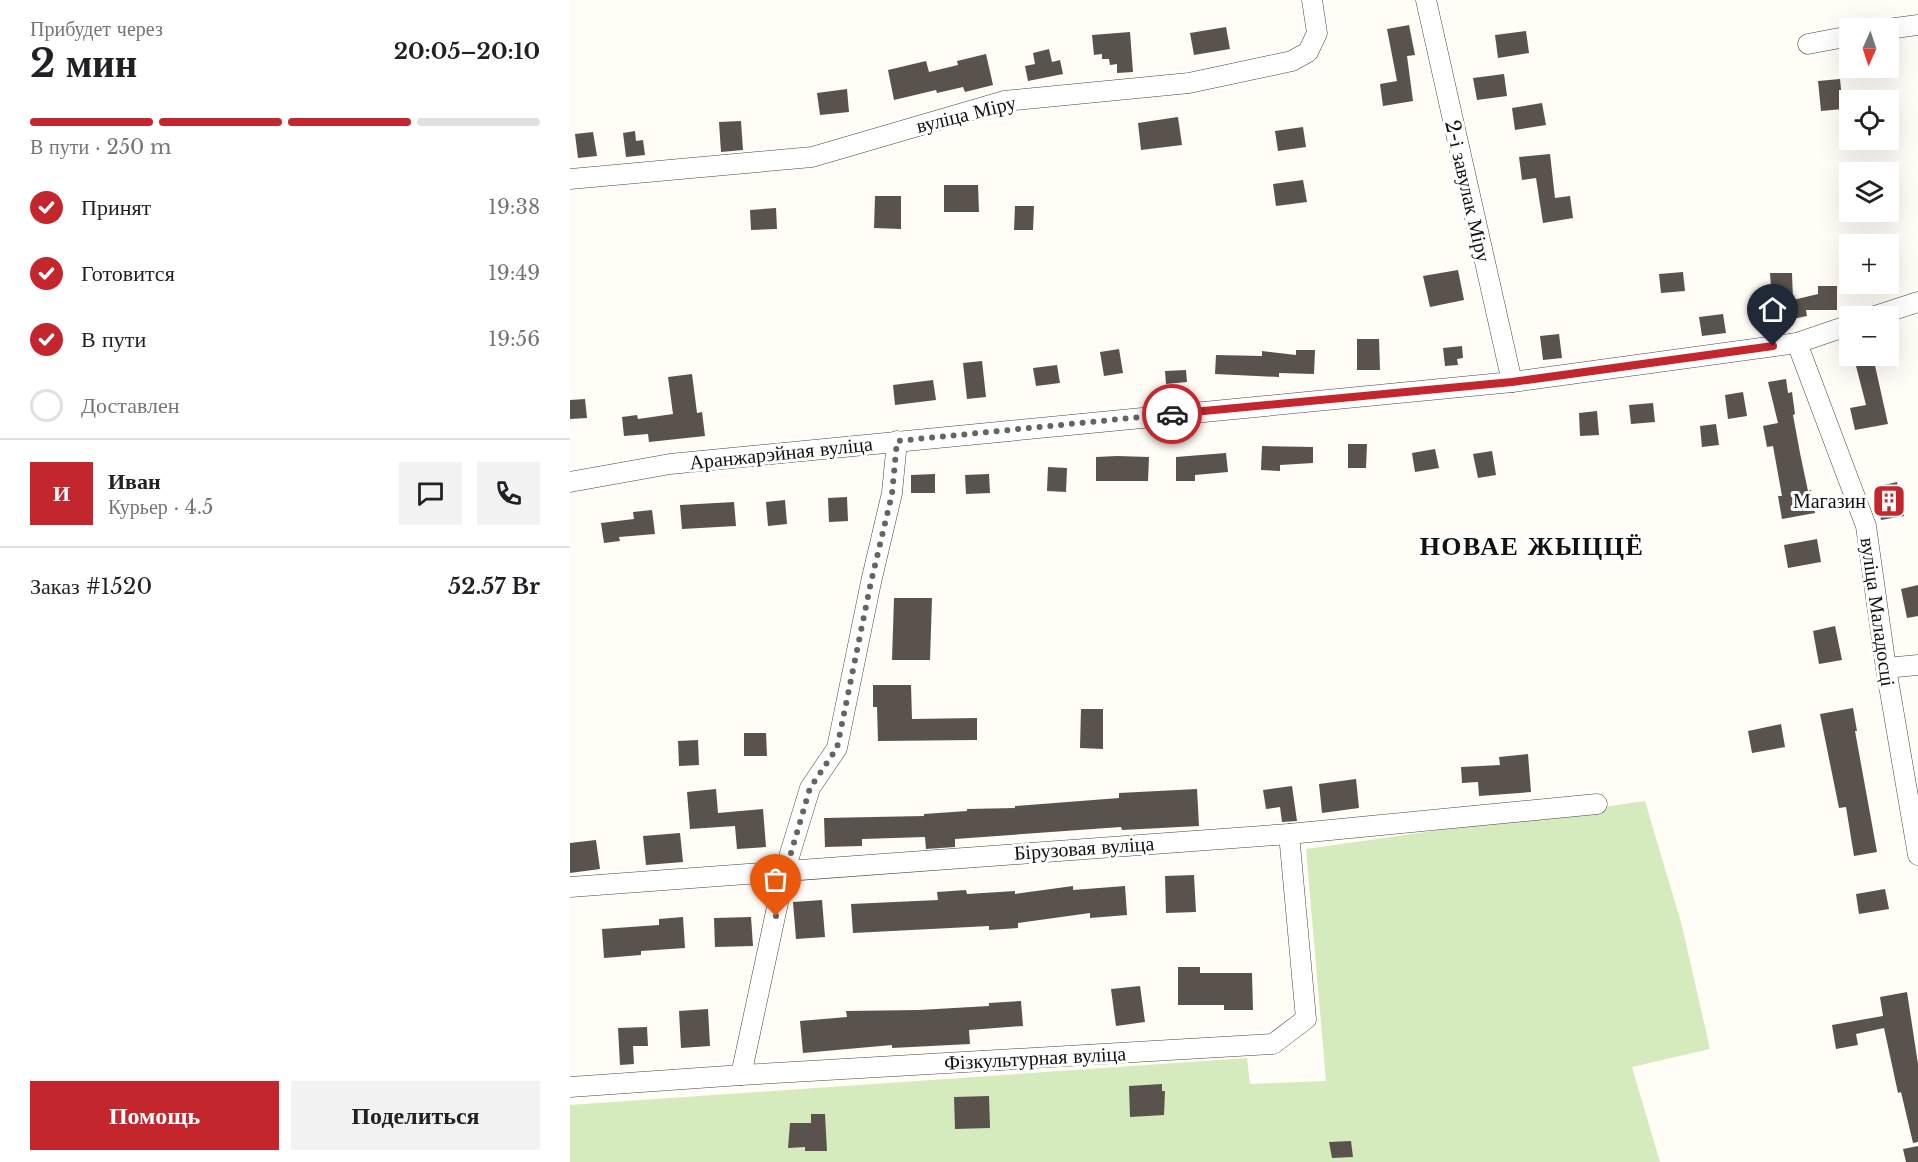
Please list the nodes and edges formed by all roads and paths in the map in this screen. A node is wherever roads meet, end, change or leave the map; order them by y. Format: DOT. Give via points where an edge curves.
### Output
graph roads {
  1 [pos="1312,0"];
  2 [pos="1426,0"];
  3 [pos="1918,25"];
  4 [pos="1899,28"];
  5 [pos="1839,38"];
  6 [pos="1808,44"];
  7 [pos="570,179"];
  8 [pos="1918,302"];
  9 [pos="1899,308"];
  10 [pos="1839,329"];
  11 [pos="1797,343"];
  12 [pos="1512,382"];
  13 [pos="897,441"];
  14 [pos="570,482"];
  15 [pos="1918,665"];
  16 [pos="1886,668"];
  17 [pos="1597,804"];
  18 [pos="1289,834"];
  19 [pos="1918,855"];
  20 [pos="786,870"];
  21 [pos="570,886"];
  22 [pos="741,1075"];
  23 [pos="570,1087"];
  1 -- 7 [label="street, вуліца Міру" via="1317,33 1308,52 1292,61 1190,83 1004,101 812,157"];
  2 -- 12 [label="street, 2-і завулак Міру"];
  3 -- 4 [label="street"];
  5 -- 6 [label="street"];
  8 -- 9 [label="street"];
  10 -- 11 [label="street, Аранжарэйная вуліца"];
  11 -- 12 [label="street, Аранжарэйная вуліца"];
  11 -- 16 [label="street, вуліца Маладосці" via="1866,526"];
  12 -- 13 [label="street, Аранжарэйная вуліца"];
  13 -- 14 [label="street, Аранжарэйная вуліца" via="670,464"];
  13 -- 20 [label="street" via="892,494 837,748 810,788"];
  15 -- 16 [label="street"];
  16 -- 19 [label="street, вуліца Маладосці"];
  17 -- 18 [label="street, Бірузовая вуліца"];
  18 -- 20 [label="street, Бірузовая вуліца"];
  18 -- 22 [label="street, Фізкультурная вуліца" via="1306,1019 1273,1044"];
  20 -- 21 [label="street, Бірузовая вуліца"];
  20 -- 22 [label="street"];
  22 -- 23 [label="street, Фізкультурная вуліца"];
}
